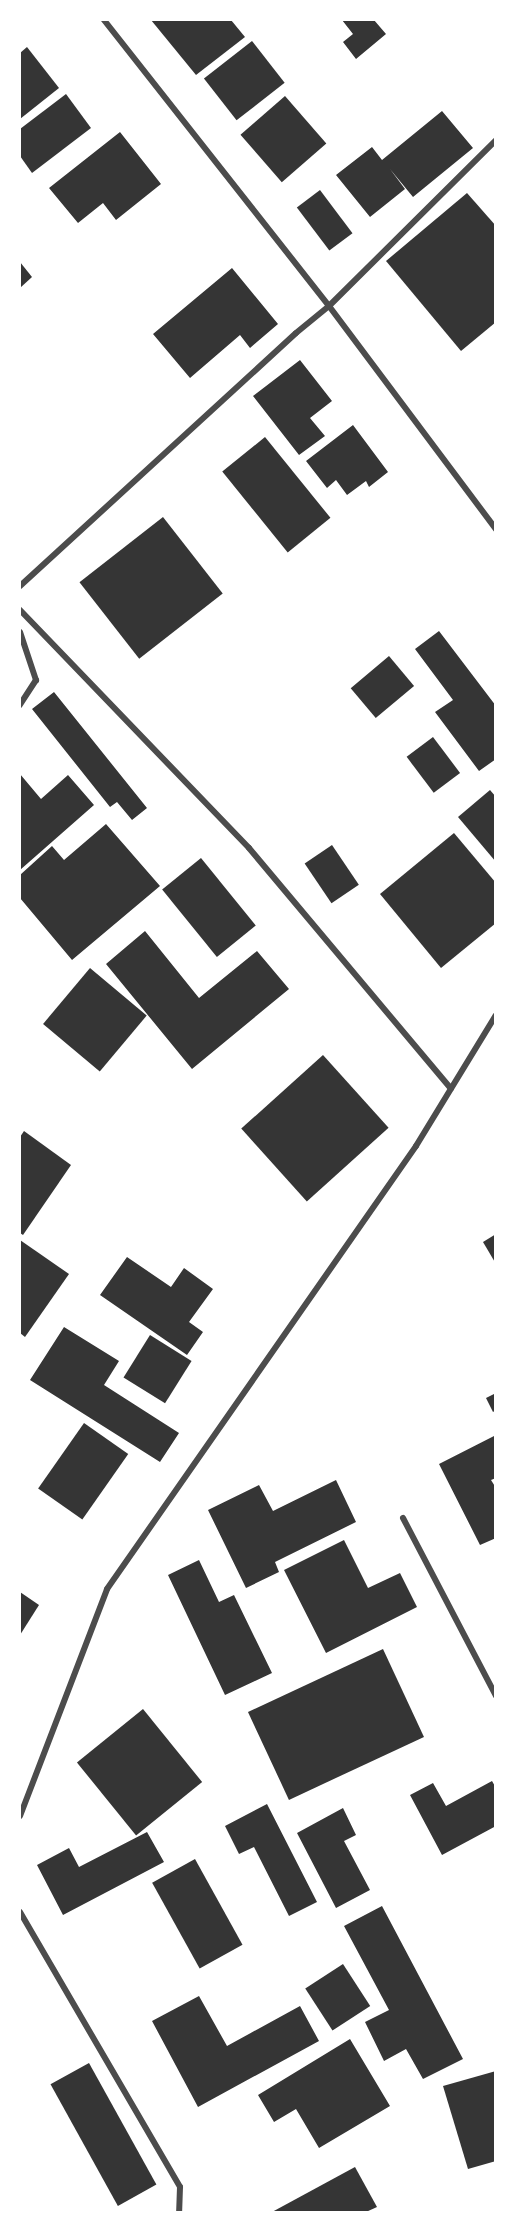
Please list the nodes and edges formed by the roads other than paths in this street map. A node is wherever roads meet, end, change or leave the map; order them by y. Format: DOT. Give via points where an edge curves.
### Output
graph roads {
  1 [pos="104,20"];
  2 [pos="495,140"];
  3 [pos="329,306"];
  4 [pos="495,529"];
  5 [pos="20,586"];
  6 [pos="20,610"];
  7 [pos="20,632"];
  8 [pos="20,705"];
  9 [pos="495,1015"];
  10 [pos="450,1089"];
  11 [pos="403,1518"];
  12 [pos="495,1696"];
  13 [pos="20,1816"];
  14 [pos="20,1912"];
  15 [pos="179,2212"];
  1 -- 3 [label="street"];
  2 -- 3 [label="street"];
  3 -- 4 [label="street"];
  3 -- 5 [label="street"];
  6 -- 10 [label="street" via="249,848"];
  7 -- 8 [label="street" via="36,680"];
  9 -- 10 [label="street"];
  10 -- 13 [label="street" via="416,1146 107,1589"];
  11 -- 12 [label="street"];
  14 -- 15 [label="street" via="180,2187"];
}
